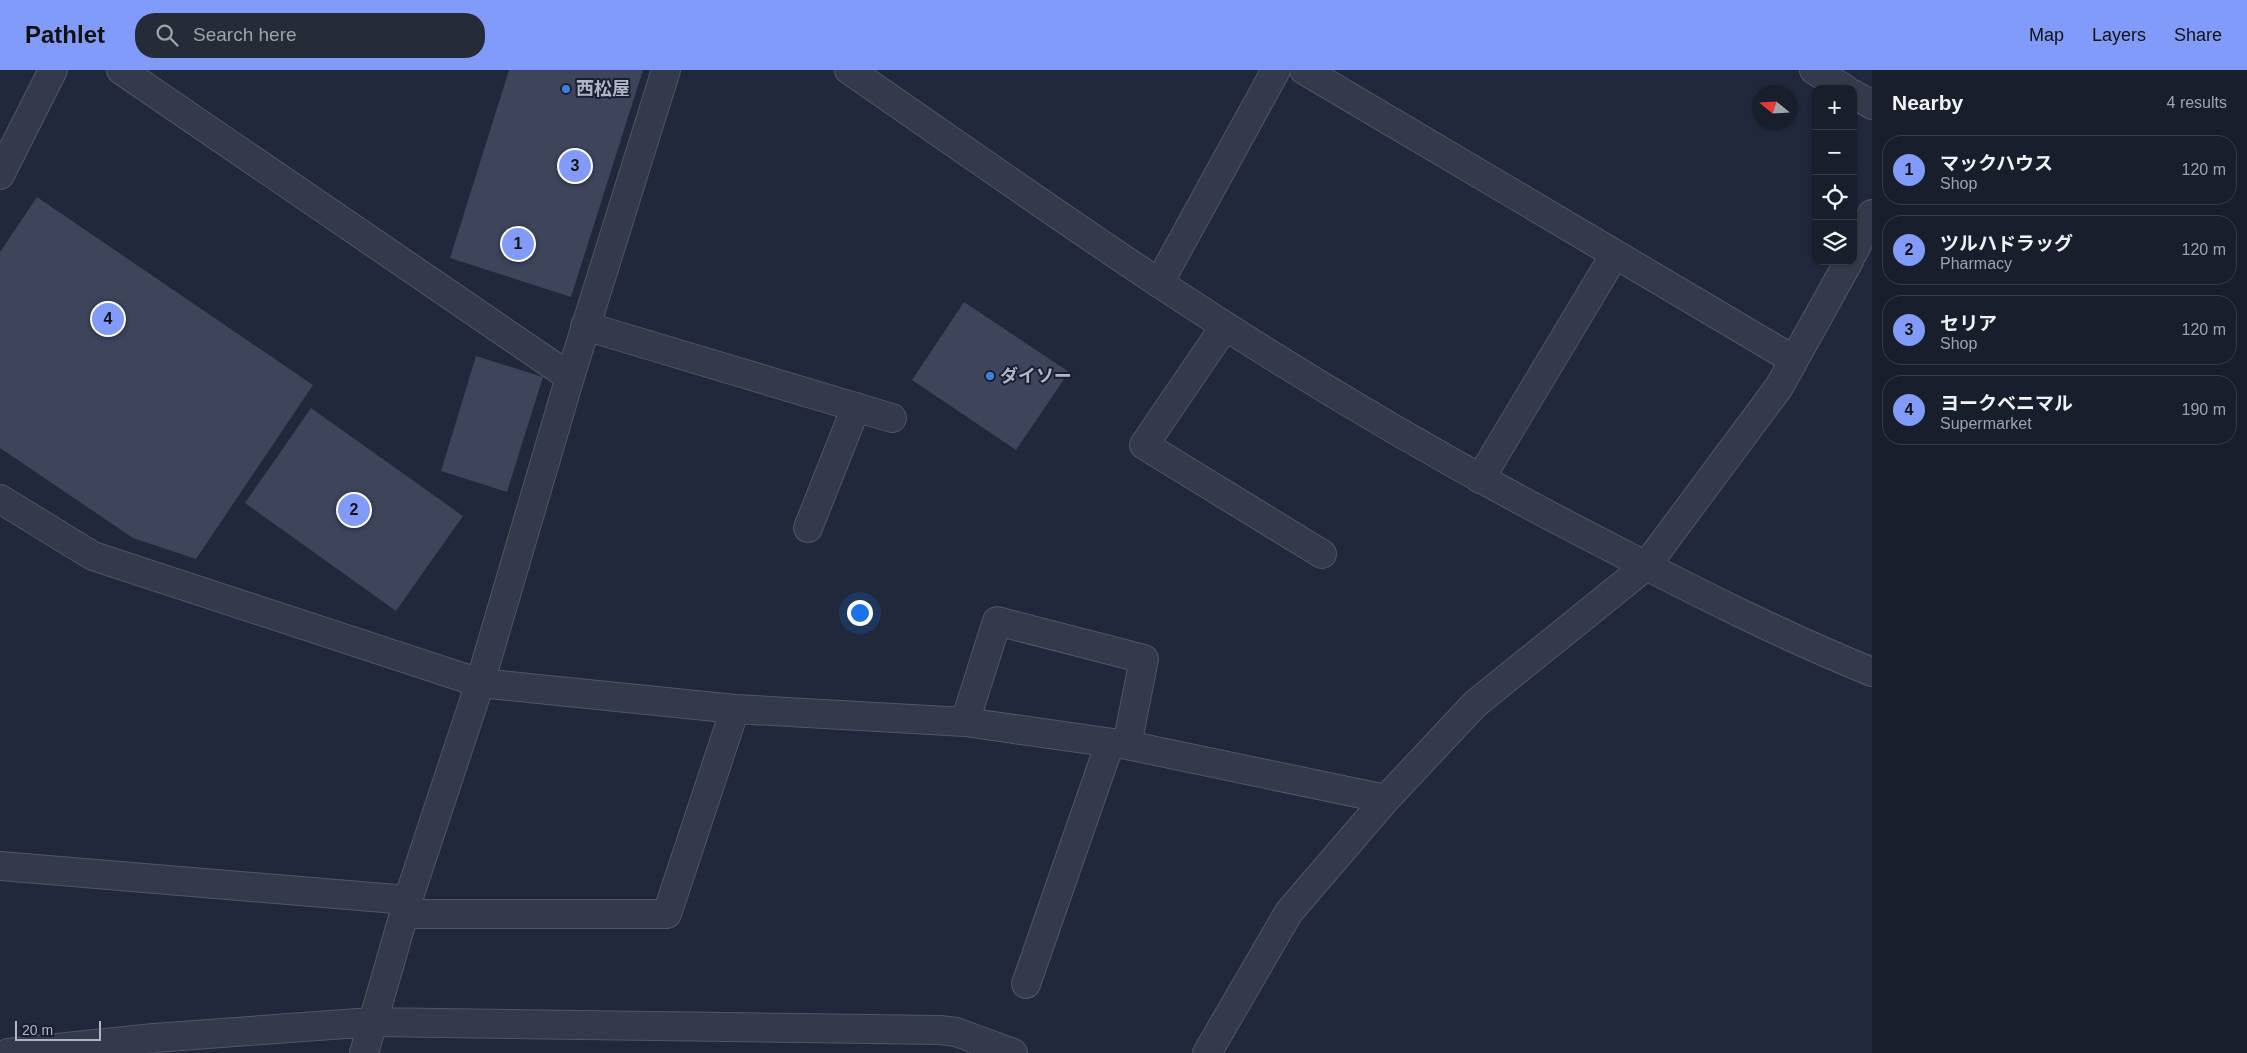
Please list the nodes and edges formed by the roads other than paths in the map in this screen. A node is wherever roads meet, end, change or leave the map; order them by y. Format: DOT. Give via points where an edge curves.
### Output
graph roads {
  1 [pos="54,70"];
  2 [pos="121,70"];
  3 [pos="666,70"];
  4 [pos="849,70"];
  5 [pos="1276,70"];
  6 [pos="1304,70"];
  7 [pos="1814,70"];
  8 [pos="1838,85"];
  9 [pos="1857,96"];
  10 [pos="1872,105"];
  11 [pos="0,175"];
  12 [pos="1872,214"];
  13 [pos="1857,245"];
  14 [pos="1615,254"];
  15 [pos="1847,265"];
  16 [pos="1159,283"];
  17 [pos="585,326"];
  18 [pos="1225,326"];
  19 [pos="1794,360"];
  20 [pos="570,377"];
  21 [pos="856,407"];
  22 [pos="892,418"];
  23 [pos="1480,479"];
  24 [pos="0,499"];
  25 [pos="808,528"];
  26 [pos="1322,554"];
  27 [pos="1646,566"];
  28 [pos="1872,672"];
  29 [pos="480,683"];
  30 [pos="735,709"];
  31 [pos="965,722"];
  32 [pos="1118,744"];
  33 [pos="1386,798"];
  34 [pos="0,866"];
  35 [pos="406,907"];
  36 [pos="1026,984"];
  37 [pos="372,1022"];
  38 [pos="8,1053"];
  39 [pos="364,1053"];
  40 [pos="1012,1053"];
  41 [pos="1207,1053"];
  1 -- 11 [label="street"];
  2 -- 20 [label="street"];
  3 -- 17 [label="street"];
  4 -- 16 [label="street"];
  5 -- 16 [label="street"];
  6 -- 14 [label="street"];
  7 -- 8 [label="street"];
  9 -- 10 [label="street"];
  12 -- 13 [label="street"];
  14 -- 19 [label="street"];
  14 -- 23 [label="street"];
  15 -- 19 [label="street"];
  16 -- 18 [label="street"];
  17 -- 20 [label="street"];
  17 -- 21 [label="street"];
  18 -- 23 [label="street" via="1372,418"];
  18 -- 26 [label="street" via="1144,445"];
  19 -- 27 [label="street" via="1779,387"];
  20 -- 29 [label="street"];
  21 -- 22 [label="street"];
  21 -- 25 [label="street"];
  23 -- 27 [label="street"];
  24 -- 29 [label="street" via="93,556"];
  27 -- 28 [label="street" via="1792,639"];
  27 -- 33 [label="street" via="1475,704"];
  29 -- 30 [label="street"];
  29 -- 35 [label="street"];
  30 -- 31 [label="street"];
  30 -- 35 [label="street" via="667,914"];
  31 -- 32 [label="street"];
  31 -- 32 [label="street" via="997,621 1144,659"];
  32 -- 33 [label="street"];
  32 -- 36 [label="street"];
  33 -- 41 [label="street" via="1289,912"];
  34 -- 35 [label="street"];
  35 -- 37 [label="street"];
  37 -- 38 [label="street" via="154,1038"];
  37 -- 39 [label="street"];
  37 -- 40 [label="street" via="940,1030 956,1032"];
}
